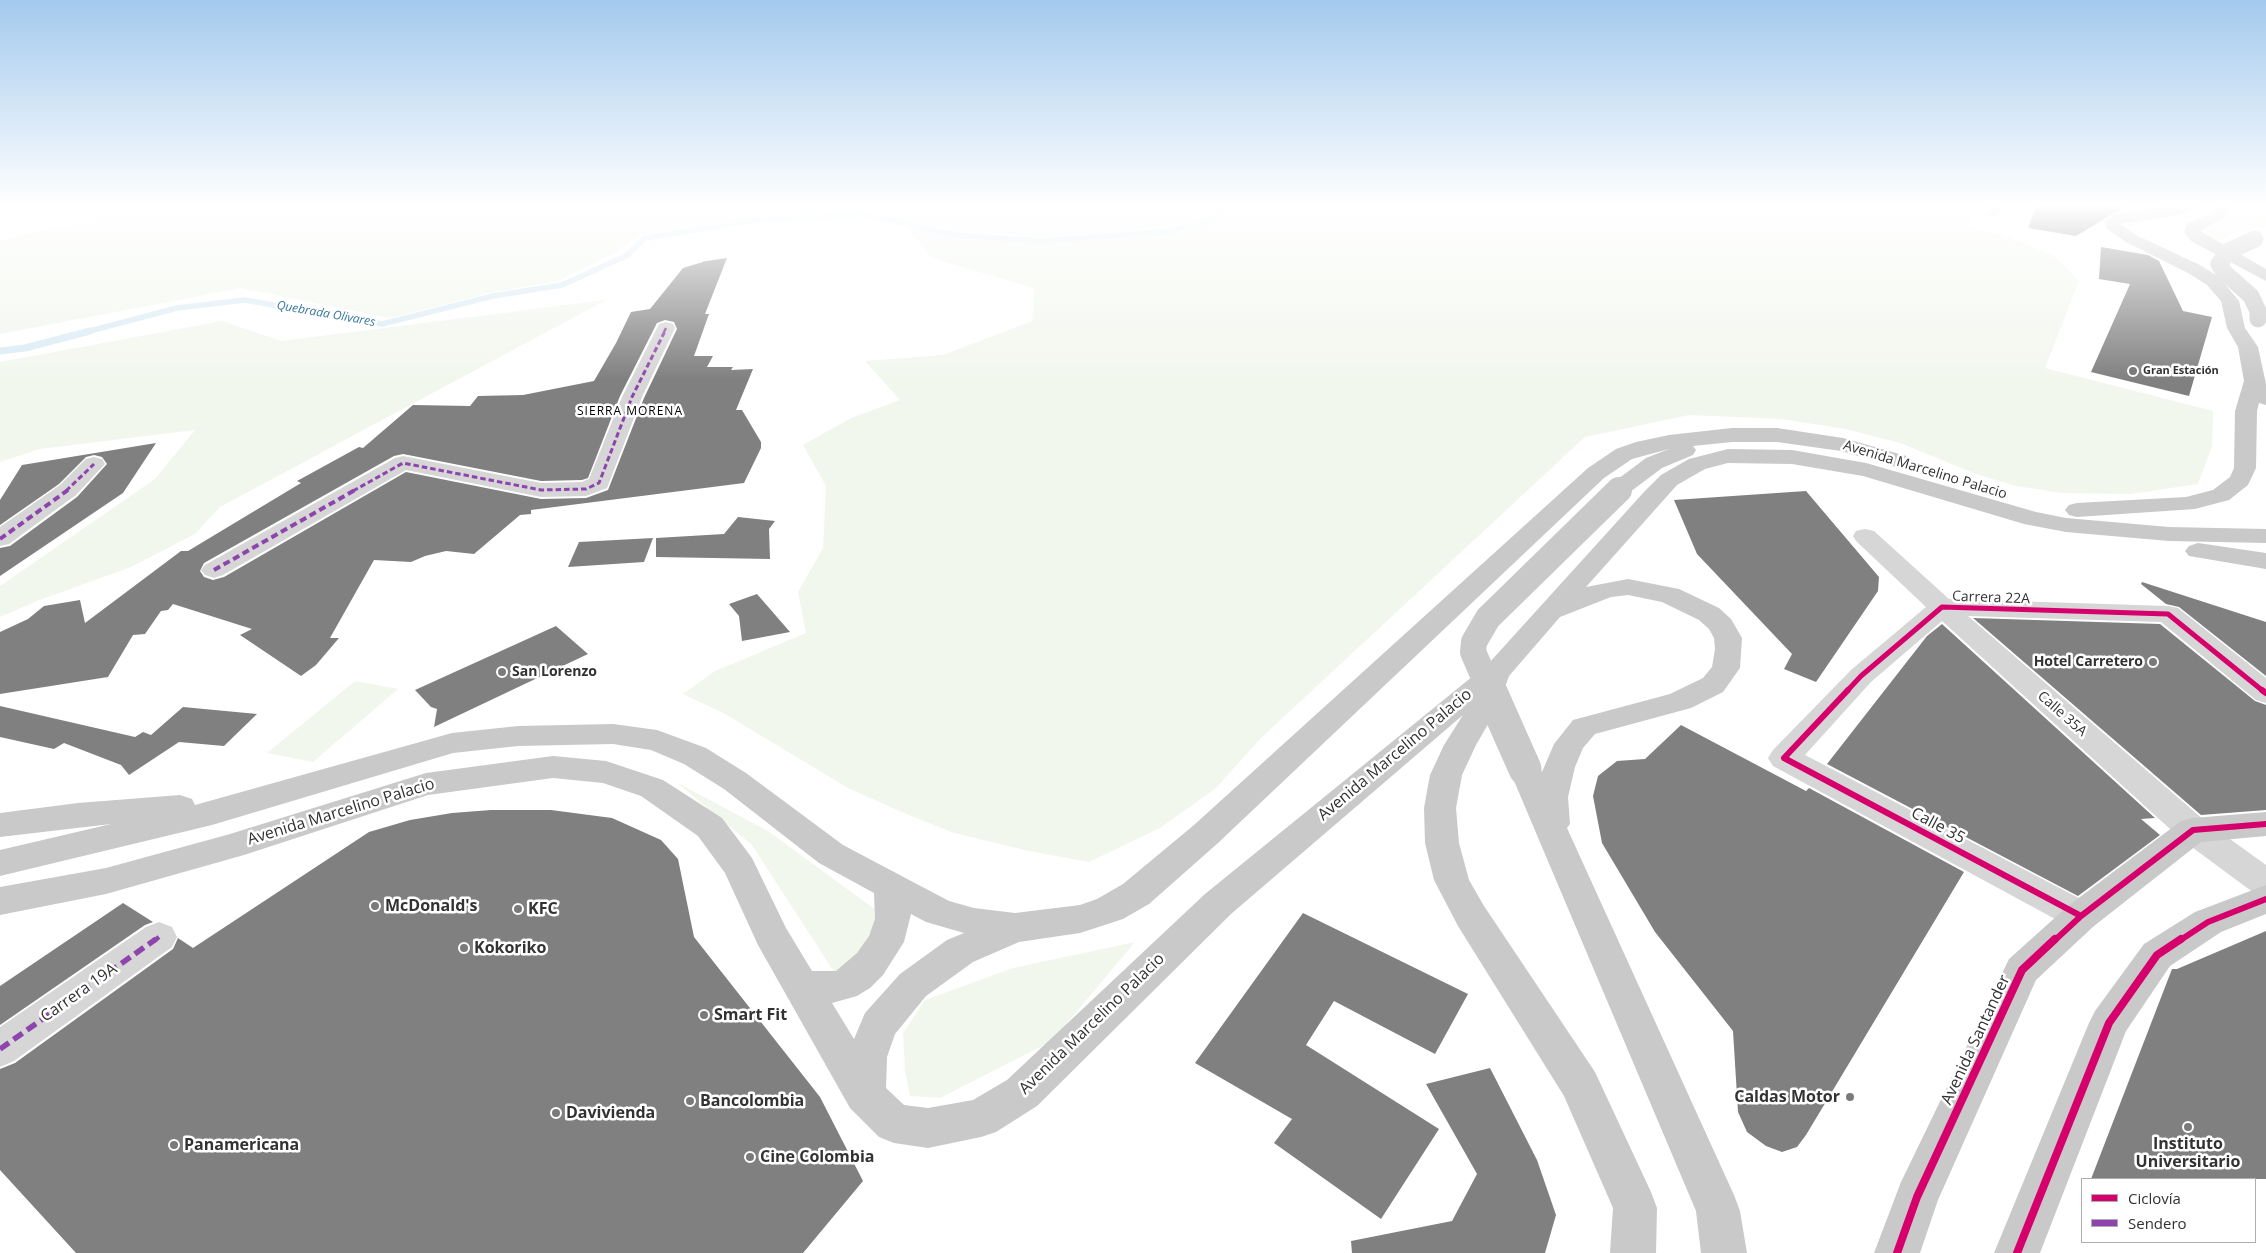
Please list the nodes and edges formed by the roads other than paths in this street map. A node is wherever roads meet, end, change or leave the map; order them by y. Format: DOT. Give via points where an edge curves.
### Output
graph roads {
  1 [pos="2181,262"];
  2 [pos="2220,262"];
  3 [pos="2241,262"];
  4 [pos="2266,276"];
  5 [pos="666,328"];
  6 [pos="2248,347"];
  7 [pos="2260,390"];
  8 [pos="1732,435"];
  9 [pos="94,464"];
  10 [pos="1836,466"];
  11 [pos="2077,510"];
  12 [pos="2266,518"];
  13 [pos="1865,536"];
  14 [pos="2266,536"];
  15 [pos="0,539"];
  16 [pos="2266,561"];
  17 [pos="214,570"];
  18 [pos="1942,607"];
  19 [pos="1546,615"];
  20 [pos="1498,669"];
  21 [pos="2266,693"];
  22 [pos="1784,758"];
  23 [pos="241,802"];
  24 [pos="2266,824"];
  25 [pos="0,825"];
  26 [pos="1553,830"];
  27 [pos="2193,830"];
  28 [pos="8,862"];
  29 [pos="2266,883"];
  30 [pos="891,887"];
  31 [pos="2266,899"];
  32 [pos="0,901"];
  33 [pos="2081,916"];
  34 [pos="1015,928"];
  35 [pos="159,937"];
  36 [pos="801,987"];
  37 [pos="0,1049"];
  38 [pos="864,1095"];
  39 [pos="1633,1253"];
  40 [pos="1724,1253"];
  41 [pos="1897,1253"];
  42 [pos="2017,1253"];
  1 -- 6 [label="main road" via="2213,281 2230,301 2236,328"];
  2 -- 6 [label="main road, bridge" via="2224,272 2251,296 2258,311 2258,330"];
  3 -- 4 [label="main road"];
  5 -- 17 [label="street" via="632,397 599,483 586,489 541,490 403,463"];
  6 -- 7 [label="main road"];
  7 -- 11 [label="main road" via="2246,411 2245,468 2240,480 2221,495 2187,504"];
  8 -- 11 [label="main road, Avenida Marcelino Palacio" via="1777,435 1843,445 1991,491"];
  8 -- 26 [label="main road, bridge" via="1666,457 1622,487 1488,618 1474,642 1473,652"];
  8 -- 34 [label="main road, Avenida Marcelino Palacio" via="1644,446 1609,462 1206,834 1136,894 1110,909 1080,919"];
  9 -- 15 [label="street" via="68,490"];
  10 -- 14 [label="main road" via="1893,477 2033,519 2123,532"];
  10 -- 16 [label="main road" via="1960,511 2046,535 2084,543 2215,552"];
  10 -- 19 [label="main road, Avenida Marcelino Palacio" via="1792,457 1748,455 1712,460 1683,471 1652,497"];
  11 -- 12 [label="main road" via="2130,517"];
  13 -- 18 [label="street, Calle 35A"];
  18 -- 21 [label="street, Carrera 22A" via="2168,614"];
  18 -- 22 [label="street, Carrera 22A" via="1861,676"];
  18 -- 27 [label="street, Calle 35A"];
  19 -- 20 [label="main road, Avenida Marcelino Palacio"];
  19 -- 26 [label="main road" via="1591,594 1628,587 1670,595 1709,614 1721,625 1728,638 1729,649 1726,668 1712,685 1680,701 1584,727 1569,744 1559,767 1552,797"];
  20 -- 38 [label="main road, Avenida Marcelino Palacio" via="1218,904 1022,1093 981,1118 928,1128 894,1123"];
  20 -- 39 [label="main road" via="1483,707 1446,775 1440,808 1442,843 1452,880 1470,916 1580,1085 1635,1208"];
  22 -- 33 [label="street, Calle 35"];
  23 -- 25 [label="main road, Avenida Marcelino Palacio"];
  23 -- 28 [label="main road, Avenida Marcelino Palacio" via="212,813"];
  23 -- 30 [label="main road, Avenida Marcelino Palacio" via="452,743 518,736 613,734 657,740 695,756 734,781 831,854"];
  24 -- 27 [label="main road"];
  26 -- 40 [label="main road" via="1718,1211"];
  27 -- 29 [label="street, Calle 35A"];
  27 -- 33 [label="main road, Avenida Santander"];
  30 -- 34 [label="main road, Avenida Marcelino Palacio" via="939,912 974,922"];
  30 -- 36 [label="main road" via="893,919 886,942 870,964 844,985"];
  31 -- 42 [label="main road" via="2208,922 2157,955 2146,970 2109,1023"];
  32 -- 36 [label="main road, Avenida Marcelino Palacio" via="106,881 232,846 426,784 553,767 606,772 652,788 710,827 740,867 771,935"];
  33 -- 41 [label="main road, Avenida Santander" via="2022,970 1917,1197"];
  34 -- 38 [label="main road" via="960,951 913,985 878,1025 867,1057"];
  35 -- 37 [label="street, Carrera 19A"];
  36 -- 38 [label="main road, Avenida Marcelino Palacio"];
}
